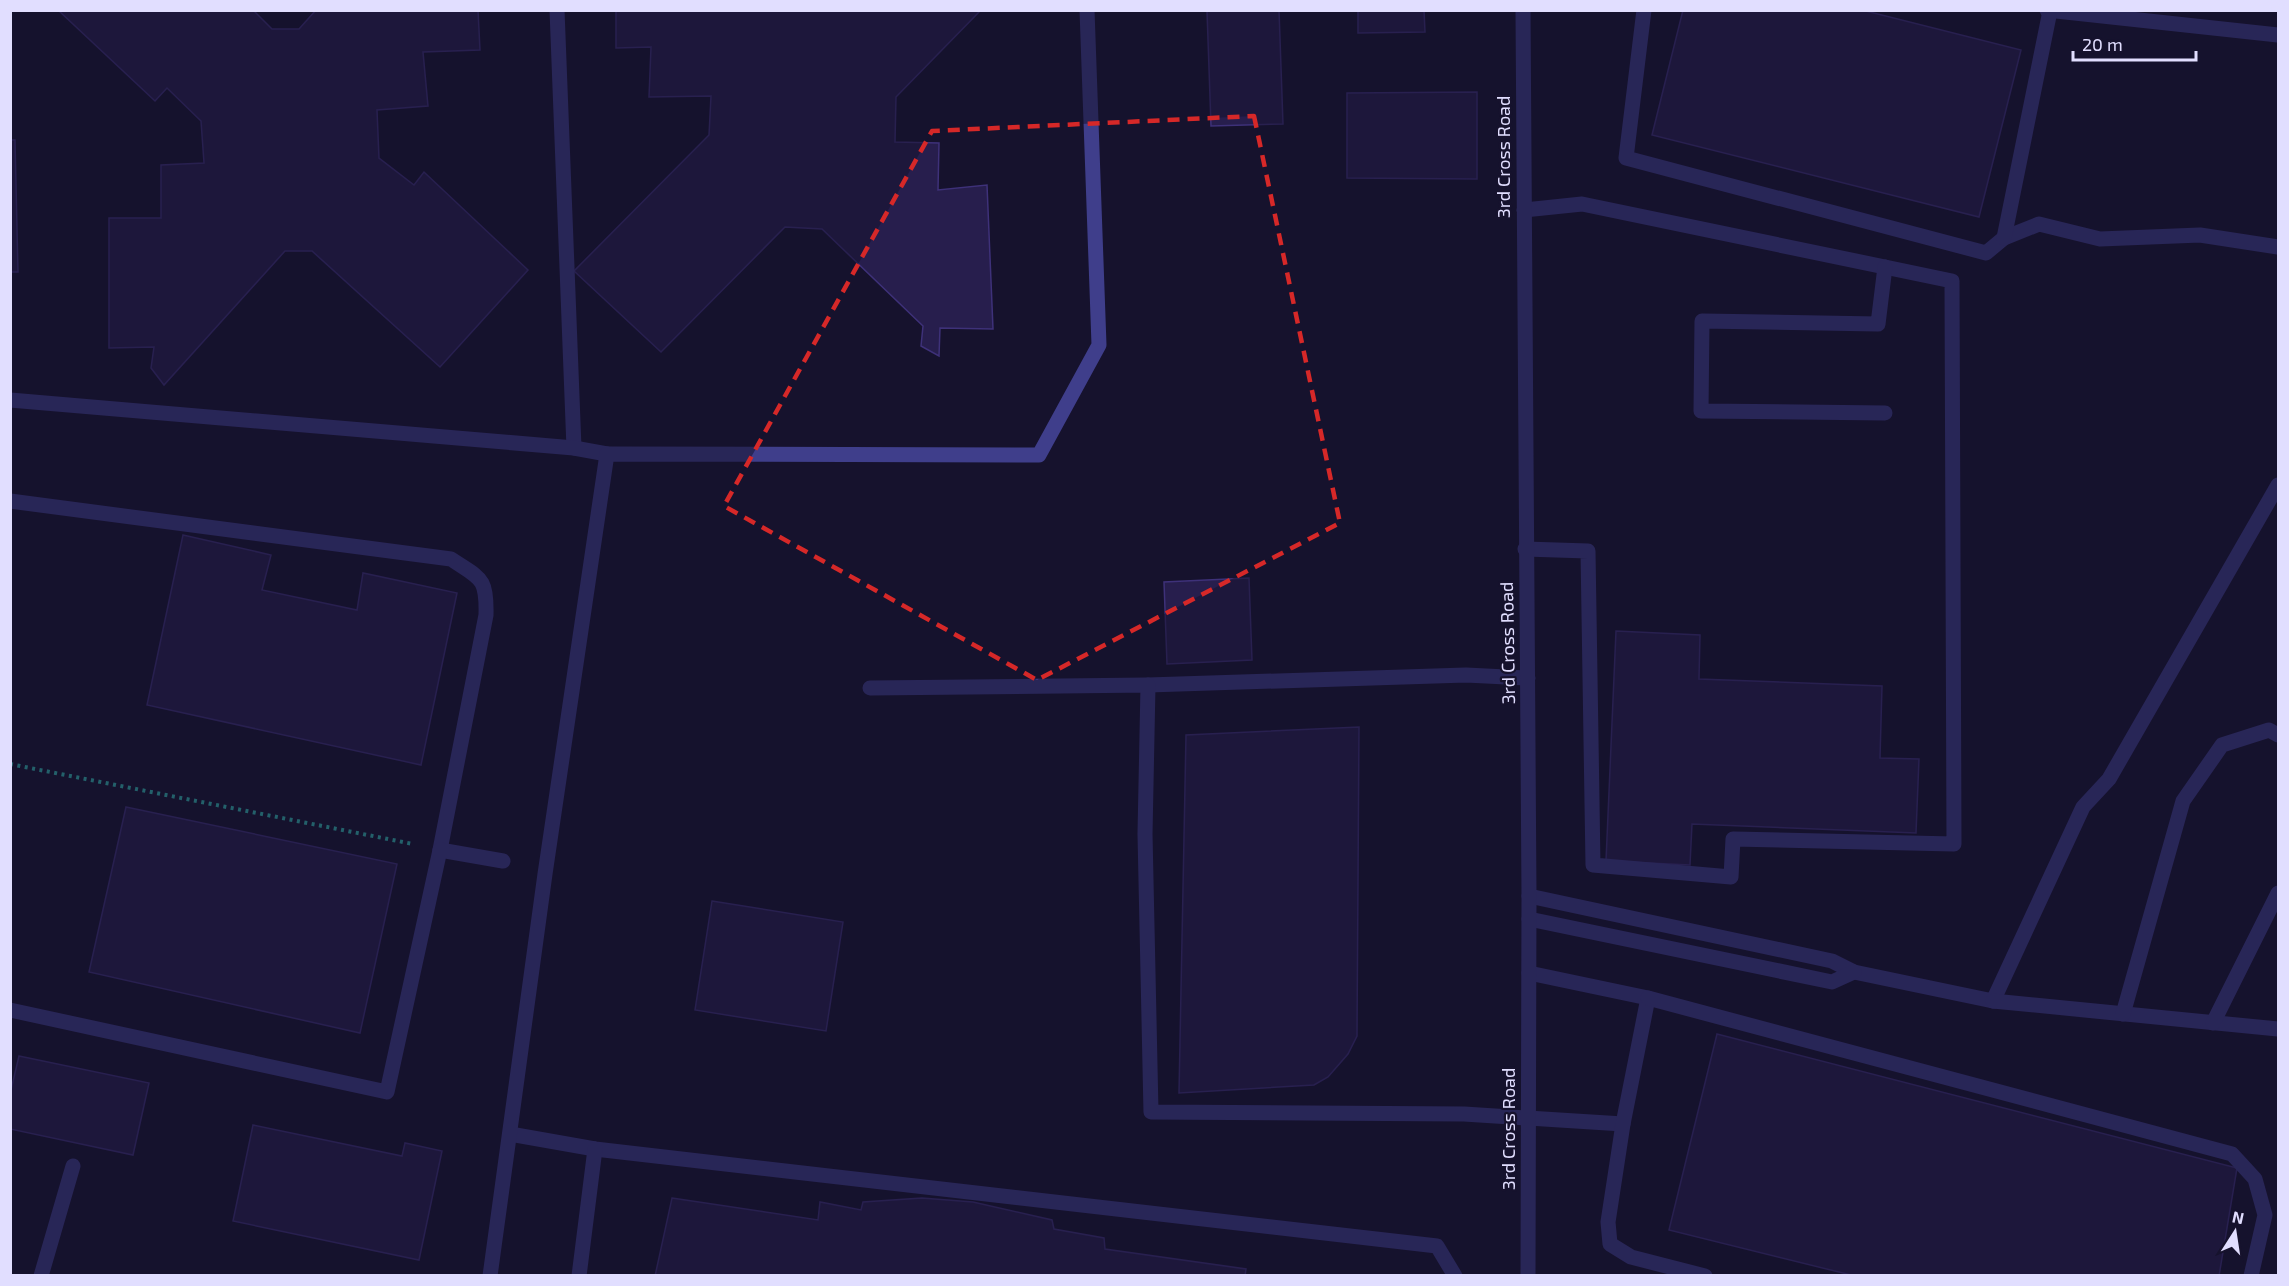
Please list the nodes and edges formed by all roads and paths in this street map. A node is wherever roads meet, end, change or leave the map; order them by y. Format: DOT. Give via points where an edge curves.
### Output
graph roads {
  1 [pos="557,10"];
  2 [pos="1087,10"];
  3 [pos="1523,10"];
  4 [pos="1644,10"];
  5 [pos="2049,11"];
  6 [pos="2278,35"];
  7 [pos="1524,210"];
  8 [pos="2004,238"];
  9 [pos="2278,247"];
  10 [pos="1885,267"];
  11 [pos="10,400"];
  12 [pos="1885,413"];
  13 [pos="574,448"];
  14 [pos="607,454"];
  15 [pos="2278,485"];
  16 [pos="10,501"];
  17 [pos="1526,549"];
  18 [pos="1528,678"];
  19 [pos="1148,685"];
  20 [pos="870,688"];
  21 [pos="2278,735"];
  22 [pos="10,764"];
  23 [pos="440,850"];
  24 [pos="502,861"];
  25 [pos="2278,893"];
  26 [pos="1529,896"];
  27 [pos="1529,920"];
  28 [pos="1854,972"];
  29 [pos="1529,973"];
  30 [pos="1648,998"];
  31 [pos="1993,1001"];
  32 [pos="10,1010"];
  33 [pos="2123,1014"];
  34 [pos="2213,1023"];
  35 [pos="2278,1029"];
  36 [pos="1528,1117"];
  37 [pos="1623,1124"];
  38 [pos="510,1134"];
  39 [pos="595,1149"];
  40 [pos="73,1166"];
  41 [pos="41,1275"];
  42 [pos="490,1275"];
  43 [pos="579,1275"];
  44 [pos="1455,1275"];
  45 [pos="1528,1275"];
  46 [pos="1705,1275"];
  47 [pos="2251,1275"];
  1 -- 13 [label="street"];
  2 -- 14 [label="street" via="1099,345 1039,455"];
  3 -- 7 [label="street, 3rd Cross Road"];
  4 -- 8 [label="street" via="1626,158 1986,253"];
  5 -- 6 [label="street"];
  5 -- 8 [label="street"];
  7 -- 10 [label="street" via="1582,204"];
  7 -- 17 [label="street, 3rd Cross Road"];
  8 -- 9 [label="street" via="2039,224 2100,239 2200,235"];
  10 -- 12 [label="street" via="1878,324 1702,321 1701,400 1701,411"];
  10 -- 17 [label="street" via="1952,281 1954,844 1733,839 1731,877 1593,865 1588,551"];
  11 -- 13 [label="street"];
  13 -- 14 [label="street"];
  14 -- 38 [label="street" via="544,874"];
  15 -- 31 [label="street" via="2109,779 2083,807"];
  16 -- 23 [label="street" via="451,559 480,578 487,591 486,615"];
  17 -- 18 [label="street, 3rd Cross Road"];
  18 -- 19 [label="street" via="1466,675"];
  18 -- 26 [label="street, 3rd Cross Road"];
  19 -- 20 [label="street"];
  19 -- 36 [label="street" via="1145,834 1151,1112"];
  21 -- 33 [label="street" via="2269,730 2222,745 2183,801"];
  22 -- 23 [label="path"];
  23 -- 24 [label="street"];
  23 -- 32 [label="street" via="387,1092"];
  25 -- 34 [label="street"];
  26 -- 27 [label="street, 3rd Cross Road"];
  26 -- 28 [label="street" via="1832,961"];
  27 -- 28 [label="street" via="1833,982"];
  27 -- 29 [label="street, 3rd Cross Road"];
  28 -- 31 [label="street"];
  29 -- 30 [label="street"];
  29 -- 36 [label="street, 3rd Cross Road"];
  30 -- 37 [label="street"];
  30 -- 47 [label="street" via="2232,1154 2255,1179 2265,1215"];
  31 -- 33 [label="street"];
  33 -- 34 [label="street"];
  34 -- 35 [label="street"];
  36 -- 37 [label="street"];
  36 -- 45 [label="street, 3rd Cross Road"];
  37 -- 46 [label="street" via="1608,1222 1610,1244 1632,1257"];
  38 -- 39 [label="street"];
  38 -- 42 [label="street"];
  39 -- 43 [label="street"];
  39 -- 44 [label="street" via="1437,1246"];
  40 -- 41 [label="street"];
}
